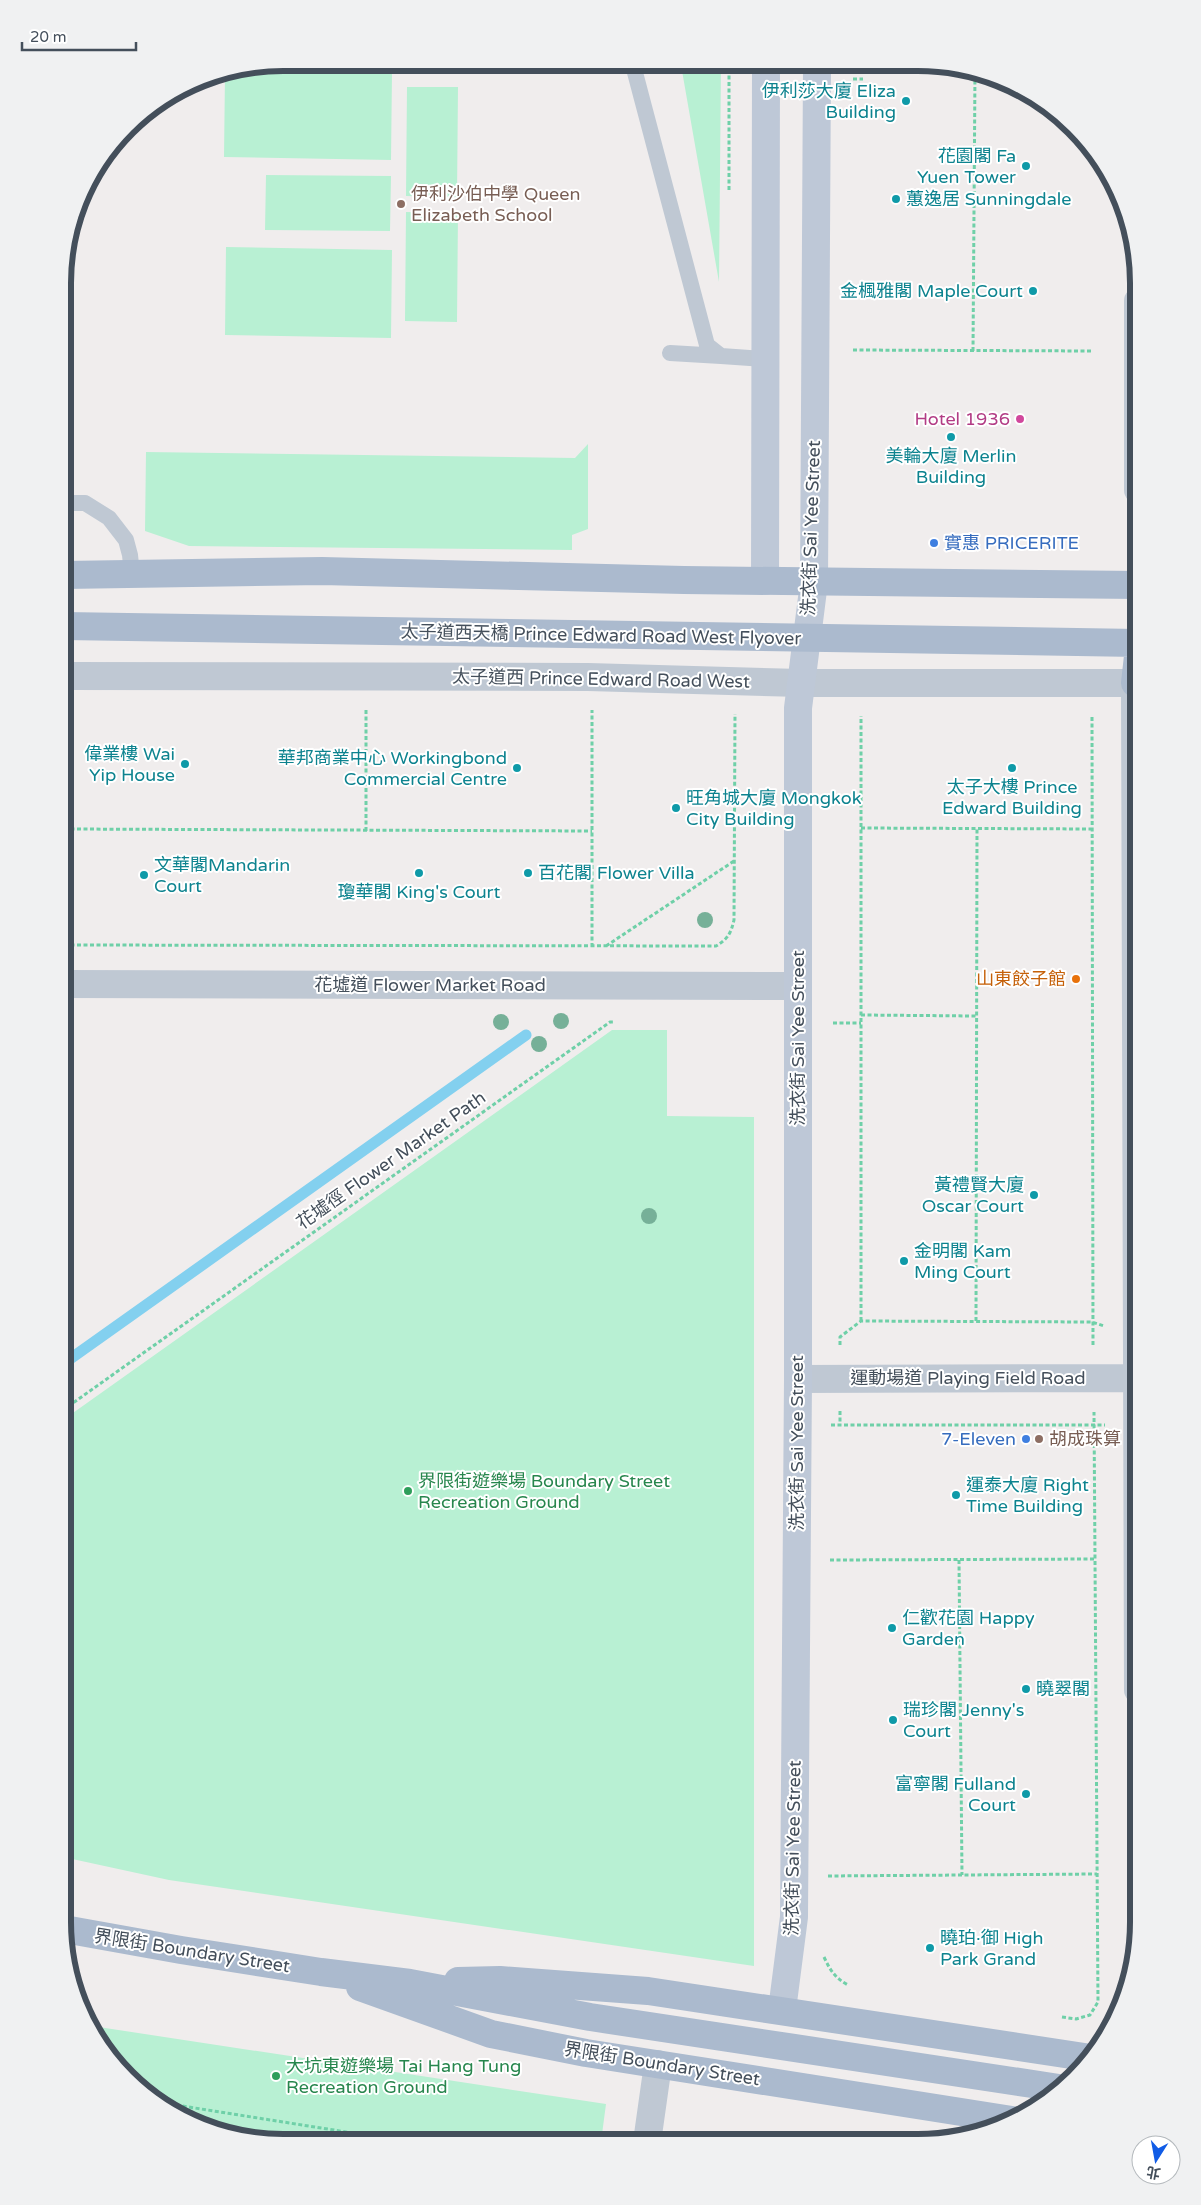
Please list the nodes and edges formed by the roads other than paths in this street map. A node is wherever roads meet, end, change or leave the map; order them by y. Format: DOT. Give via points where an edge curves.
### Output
graph roads {
  1 [pos="635,71"];
  2 [pos="766,71"];
  3 [pos="817,71"];
  4 [pos="670,353"];
  5 [pos="721,356"];
  6 [pos="765,358"];
  7 [pos="71,503"];
  8 [pos="132,574"];
  9 [pos="71,575"];
  10 [pos="765,582"];
  11 [pos="814,582"];
  12 [pos="1130,585"];
  13 [pos="71,626"];
  14 [pos="1130,643"];
  15 [pos="71,676"];
  16 [pos="801,683"];
  17 [pos="1130,683"];
  18 [pos="71,984"];
  19 [pos="797,986"];
  20 [pos="1130,1378"];
  21 [pos="798,1379"];
  22 [pos="72,1930"];
  23 [pos="321,1972"];
  24 [pos="410,1982"];
  25 [pos="782,2010"];
  26 [pos="1081,2057"];
  27 [pos="658,2064"];
  28 [pos="1051,2087"];
  29 [pos="999,2118"];
  30 [pos="648,2134"];
  1 -- 5 [label="lane" via="707,345"];
  2 -- 6 [label="street"];
  3 -- 11 [label="street, 洗衣街 Sai Yee Street"];
  4 -- 5 [label="lane"];
  5 -- 6 [label="lane"];
  6 -- 10 [label="street"];
  7 -- 8 [label="lane" via="85,504 110,518 119,528 126,540"];
  8 -- 9 [label="main road"];
  8 -- 10 [label="main road" via="322,571"];
  10 -- 11 [label="main road"];
  11 -- 12 [label="main road"];
  11 -- 16 [label="street, 洗衣街 Sai Yee Street"];
  13 -- 14 [label="main road, 太子道西天橋 Prince Edward Road West Flyover"];
  15 -- 16 [label="street, 太子道西 Prince Edward Road West" via="588,676"];
  16 -- 17 [label="street, 太子道西 Prince Edward Road West"];
  16 -- 19 [label="street, 洗衣街 Sai Yee Street" via="798,708"];
  18 -- 19 [label="street, 花墟道 Flower Market Road"];
  19 -- 21 [label="street, 洗衣街 Sai Yee Street"];
  20 -- 21 [label="street, 運動場道 Playing Field Road"];
  21 -- 25 [label="street, 洗衣街 Sai Yee Street" via="794,1917"];
  22 -- 23 [label="main road, 界限街 Boundary Street"];
  23 -- 24 [label="main road, 界限街 Boundary Street"];
  23 -- 27 [label="main road, 界限街 Boundary Street" via="491,2034"];
  24 -- 25 [label="main road, 界限街 Boundary Street" via="500,1980 596,1987"];
  24 -- 28 [label="main road, 界限街 Boundary Street" via="590,2017"];
  25 -- 26 [label="main road, 界限街 Boundary Street"];
  27 -- 29 [label="main road, 界限街 Boundary Street"];
  27 -- 30 [label="street"];
}
